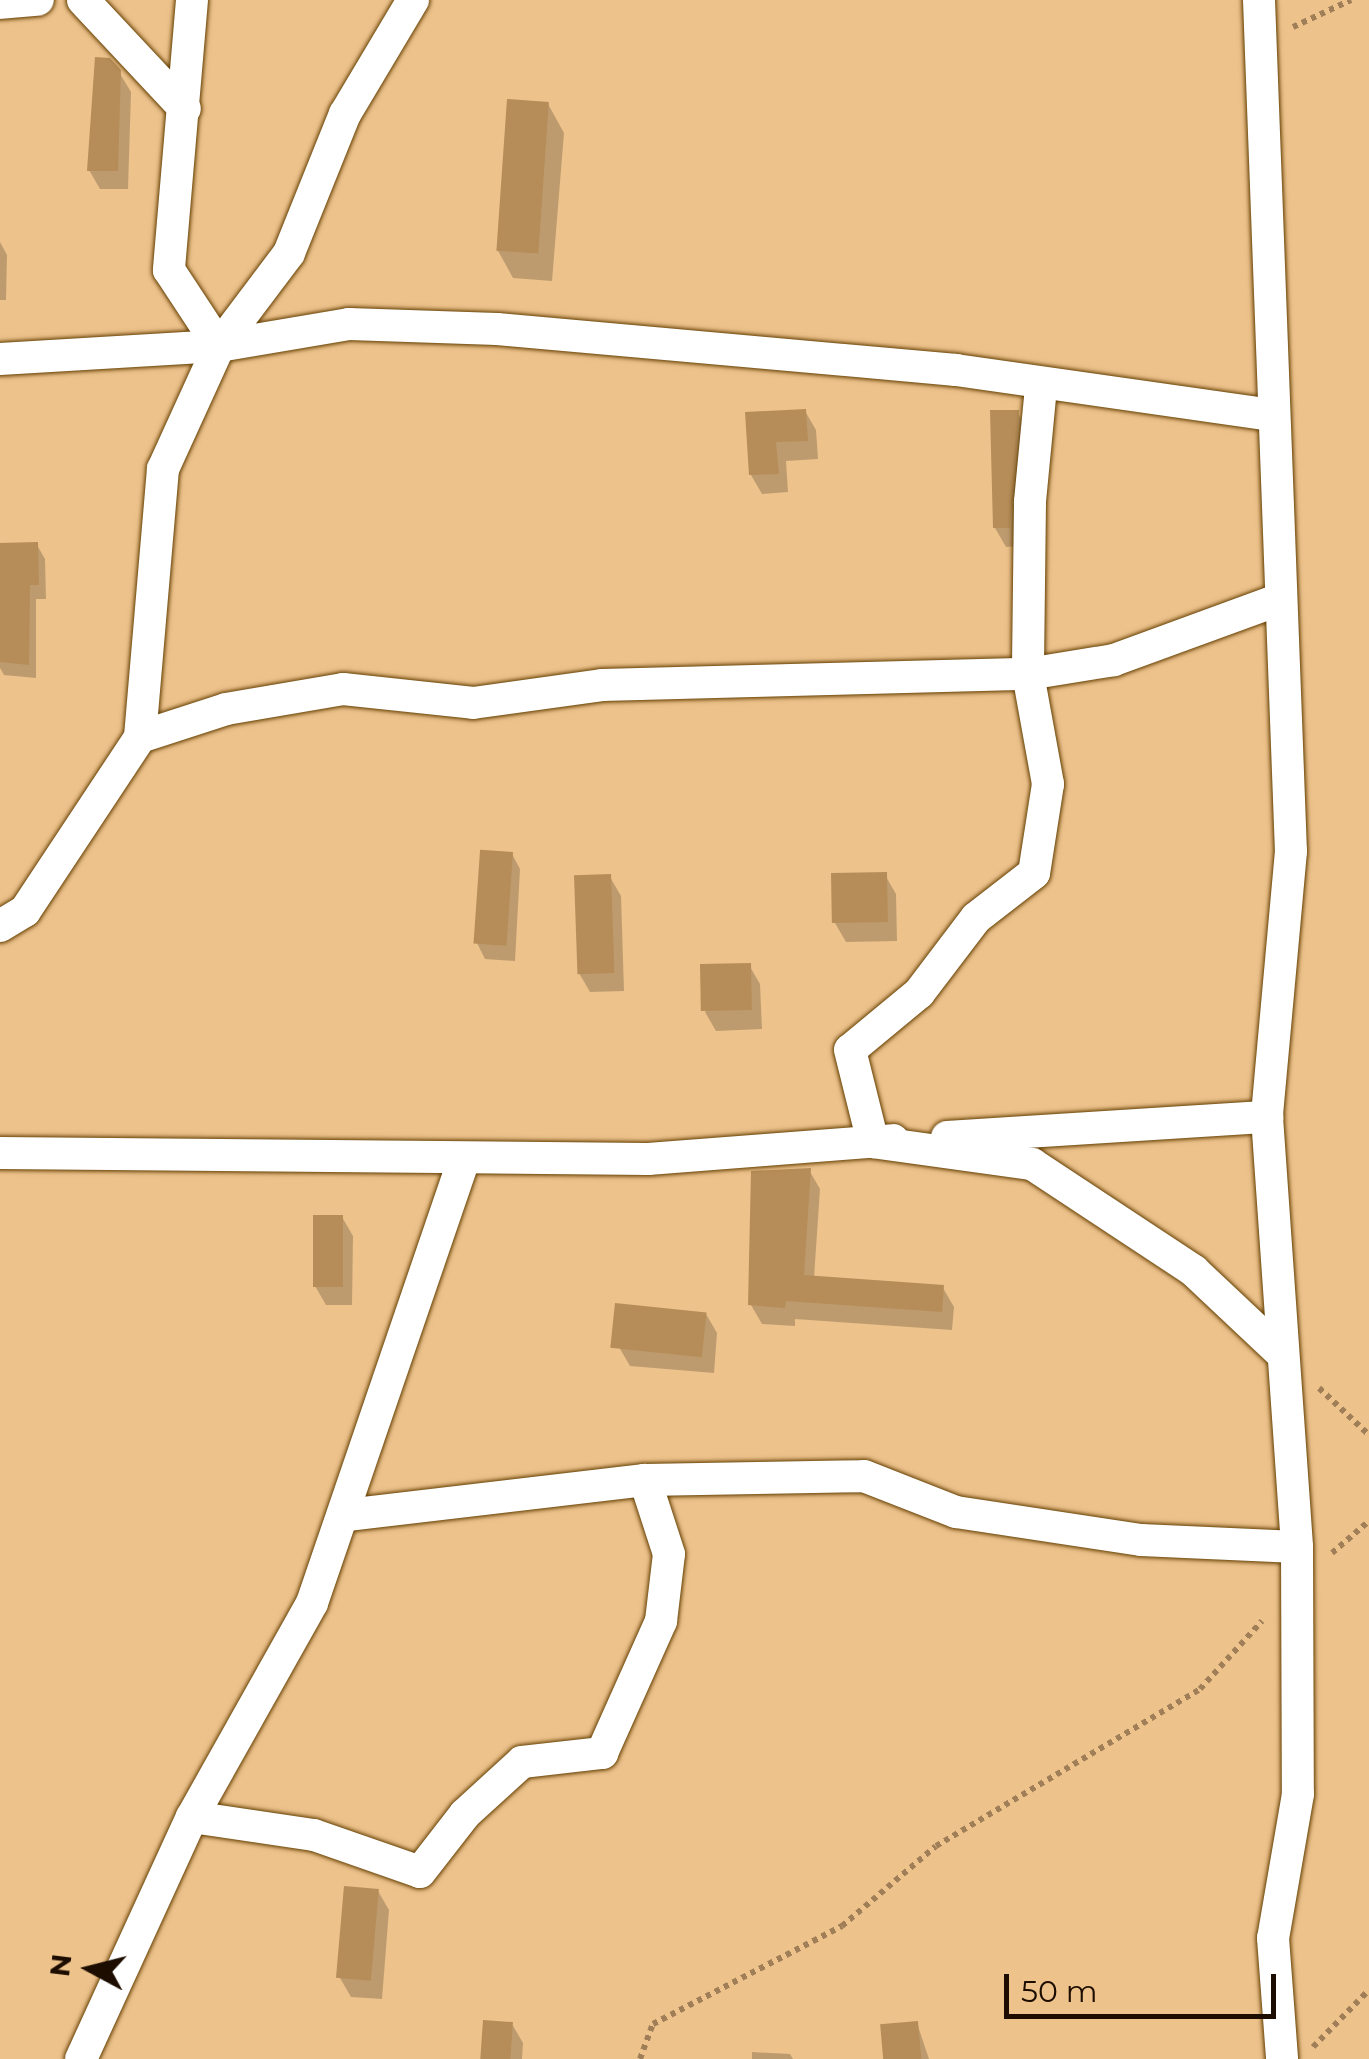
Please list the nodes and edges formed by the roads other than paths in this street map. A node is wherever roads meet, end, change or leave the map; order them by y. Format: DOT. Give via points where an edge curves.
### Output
graph roads {
  1 [pos="38,0"];
  2 [pos="82,0"];
  3 [pos="192,0"];
  4 [pos="414,0"];
  5 [pos="1260,0"];
  6 [pos="0,3"];
  7 [pos="185,109"];
  8 [pos="220,346"];
  9 [pos="0,358"];
  10 [pos="1040,386"];
  11 [pos="1271,415"];
  12 [pos="1278,600"];
  13 [pos="1028,674"];
  14 [pos="140,737"];
  15 [pos="0,926"];
  16 [pos="1267,1117"];
  17 [pos="873,1142"];
  18 [pos="0,1154"];
  19 [pos="464,1158"];
  20 [pos="1280,1352"];
  21 [pos="645,1480"];
  22 [pos="347,1515"];
  23 [pos="1296,1547"];
  24 [pos="192,1816"];
  25 [pos="1273,1938"];
  26 [pos="81,2059"];
  27 [pos="1260,2059"];
  28 [pos="1282,2059"];
  1 -- 6 [label="street"];
  2 -- 7 [label="street"];
  3 -- 7 [label="street"];
  4 -- 8 [label="street" via="345,114 289,252"];
  5 -- 11 [label="street"];
  7 -- 8 [label="street" via="168,270"];
  8 -- 9 [label="street"];
  8 -- 10 [label="street" via="349,324 496,330 956,370"];
  8 -- 14 [label="street" via="163,469"];
  10 -- 11 [label="street"];
  10 -- 13 [label="street" via="1030,502"];
  11 -- 12 [label="street"];
  12 -- 13 [label="street" via="1114,660"];
  12 -- 16 [label="street" via="1291,851"];
  13 -- 14 [label="street" via="602,685 473,703 344,689 226,708"];
  13 -- 17 [label="street" via="1048,784 1034,873 976,918 919,993 850,1050"];
  14 -- 15 [label="street" via="25,911"];
  16 -- 17 [label="street"];
  16 -- 20 [label="street"];
  17 -- 19 [label="street" via="648,1159"];
  17 -- 20 [label="street" via="1032,1164 1194,1271"];
  18 -- 19 [label="street"];
  19 -- 22 [label="street"];
  20 -- 23 [label="street"];
  21 -- 22 [label="street"];
  21 -- 23 [label="street" via="864,1476 956,1512 1141,1540"];
  21 -- 24 [label="street" via="669,1554 661,1622 602,1752 522,1762 465,1814 420,1872 314,1835"];
  22 -- 24 [label="street" via="312,1603"];
  23 -- 25 [label="street" via="1298,1794"];
  24 -- 26 [label="street"];
  25 -- 27 [label="street"];
  25 -- 28 [label="street"];
}
